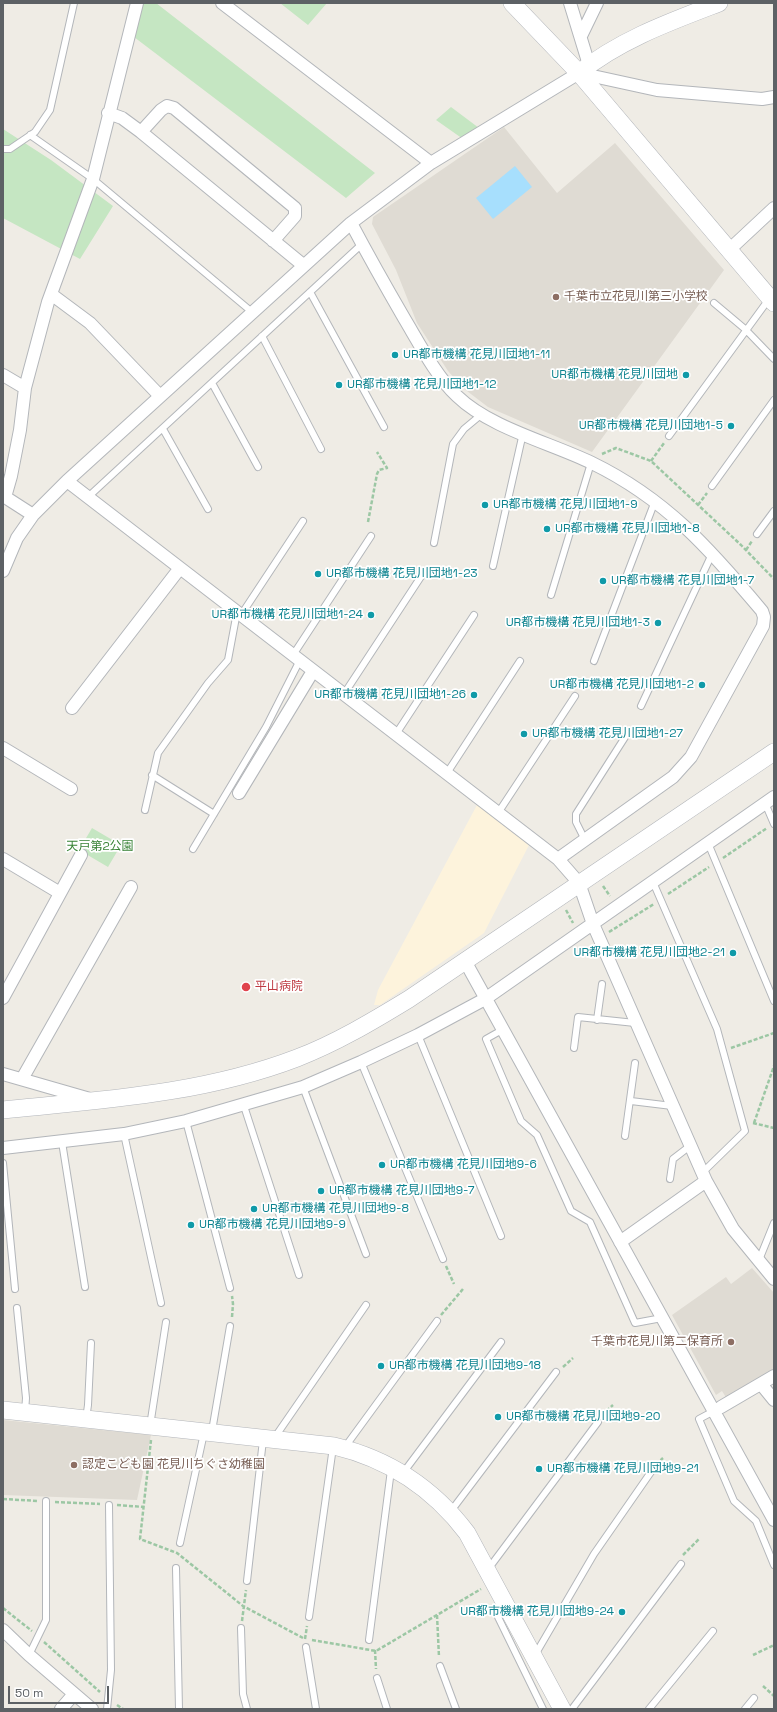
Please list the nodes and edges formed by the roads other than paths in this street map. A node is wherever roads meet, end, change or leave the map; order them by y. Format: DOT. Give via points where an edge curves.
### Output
graph roads {
  1 [pos="74,3"];
  2 [pos="137,3"];
  3 [pos="222,3"];
  4 [pos="512,3"];
  5 [pos="570,3"];
  6 [pos="597,3"];
  7 [pos="719,3"];
  8 [pos="581,36"];
  9 [pos="584,69"];
  10 [pos="774,97"];
  11 [pos="108,113"];
  12 [pos="140,132"];
  13 [pos="30,135"];
  14 [pos="3,149"];
  15 [pos="431,163"];
  16 [pos="93,178"];
  17 [pos="774,208"];
  18 [pos="351,223"];
  19 [pos="273,241"];
  20 [pos="362,244"];
  21 [pos="729,250"];
  22 [pos="303,265"];
  23 [pos="310,292"];
  24 [pos="51,294"];
  25 [pos="772,300"];
  26 [pos="714,303"];
  27 [pos="252,312"];
  28 [pos="746,331"];
  29 [pos="262,336"];
  30 [pos="774,360"];
  31 [pos="3,375"];
  32 [pos="212,383"];
  33 [pos="25,388"];
  34 [pos="160,396"];
  35 [pos="774,400"];
  36 [pos="482,414"];
  37 [pos="384,427"];
  38 [pos="163,429"];
  39 [pos="523,433"];
  40 [pos="668,436"];
  41 [pos="321,449"];
  42 [pos="596,459"];
  43 [pos="258,467"];
  44 [pos="67,481"];
  45 [pos="712,486"];
  46 [pos="88,497"];
  47 [pos="655,501"];
  48 [pos="208,509"];
  49 [pos="774,511"];
  50 [pos="34,515"];
  51 [pos="303,521"];
  52 [pos="757,534"];
  53 [pos="371,536"];
  54 [pos="434,543"];
  55 [pos="712,553"];
  56 [pos="493,566"];
  57 [pos="180,568"];
  58 [pos="3,571"];
  59 [pos="422,575"];
  60 [pos="551,595"];
  61 [pos="239,614"];
  62 [pos="474,615"];
  63 [pos="296,658"];
  64 [pos="520,661"];
  65 [pos="594,661"];
  66 [pos="313,671"];
  67 [pos="344,694"];
  68 [pos="574,696"];
  69 [pos="641,706"];
  70 [pos="72,708"];
  71 [pos="396,734"];
  72 [pos="627,734"];
  73 [pos="3,748"];
  74 [pos="774,752"];
  75 [pos="447,774"];
  76 [pos="152,775"];
  77 [pos="71,789"];
  78 [pos="239,793"];
  79 [pos="770,800"];
  80 [pos="145,810"];
  81 [pos="498,813"];
  82 [pos="214,814"];
  83 [pos="774,824"];
  84 [pos="585,840"];
  85 [pos="708,843"];
  86 [pos="193,849"];
  87 [pos="81,855"];
  88 [pos="3,859"];
  89 [pos="558,859"];
  90 [pos="653,882"];
  91 [pos="579,883"];
  92 [pos="131,888"];
  93 [pos="60,893"];
  94 [pos="593,924"];
  95 [pos="465,962"];
  96 [pos="602,984"];
  97 [pos="3,998"];
  98 [pos="485,999"];
  99 [pos="774,1001"];
  100 [pos="597,1020"];
  101 [pos="635,1023"];
  102 [pos="502,1030"];
  103 [pos="418,1036"];
  104 [pos="574,1048"];
  105 [pos="361,1062"];
  106 [pos="636,1063"];
  107 [pos="3,1074"];
  108 [pos="22,1079"];
  109 [pos="303,1087"];
  110 [pos="96,1101"];
  111 [pos="631,1101"];
  112 [pos="244,1106"];
  113 [pos="672,1106"];
  114 [pos="3,1110"];
  115 [pos="186,1121"];
  116 [pos="124,1134"];
  117 [pos="625,1136"];
  118 [pos="62,1142"];
  119 [pos="690,1146"];
  120 [pos="3,1148"];
  121 [pos="3,1163"];
  122 [pos="704,1177"];
  123 [pos="670,1179"];
  124 [pos="774,1223"];
  125 [pos="501,1236"];
  126 [pos="620,1242"];
  127 [pos="366,1254"];
  128 [pos="443,1259"];
  129 [pos="759,1260"];
  130 [pos="300,1275"];
  131 [pos="774,1279"];
  132 [pos="85,1287"];
  133 [pos="230,1288"];
  134 [pos="15,1289"];
  135 [pos="162,1303"];
  136 [pos="366,1305"];
  137 [pos="17,1308"];
  138 [pos="662,1318"];
  139 [pos="437,1321"];
  140 [pos="166,1322"];
  141 [pos="230,1326"];
  142 [pos="501,1342"];
  143 [pos="91,1343"];
  144 [pos="556,1372"];
  145 [pos="774,1376"];
  146 [pos="761,1384"];
  147 [pos="774,1400"];
  148 [pos="717,1409"];
  149 [pos="3,1410"];
  150 [pos="25,1413"];
  151 [pos="86,1419"];
  152 [pos="598,1422"];
  153 [pos="152,1426"];
  154 [pos="208,1432"];
  155 [pos="269,1439"];
  156 [pos="339,1447"];
  157 [pos="397,1470"];
  158 [pos="650,1472"];
  159 [pos="46,1501"];
  160 [pos="109,1505"];
  161 [pos="450,1512"];
  162 [pos="774,1520"];
  163 [pos="180,1543"];
  164 [pos="681,1564"];
  165 [pos="774,1565"];
  166 [pos="176,1568"];
  167 [pos="490,1576"];
  168 [pos="247,1581"];
  169 [pos="308,1617"];
  170 [pos="498,1617"];
  171 [pos="241,1628"];
  172 [pos="3,1630"];
  173 [pos="713,1631"];
  174 [pos="369,1640"];
  175 [pos="306,1647"];
  176 [pos="29,1655"];
  177 [pos="534,1657"];
  178 [pos="440,1666"];
  179 [pos="377,1678"];
  180 [pos="74,1694"];
  181 [pos="754,1698"];
  182 [pos="61,1709"];
  183 [pos="92,1709"];
  184 [pos="107,1709"];
  185 [pos="180,1709"];
  186 [pos="247,1709"];
  187 [pos="316,1709"];
  188 [pos="387,1709"];
  189 [pos="456,1709"];
  190 [pos="543,1709"];
  191 [pos="562,1709"];
  192 [pos="572,1709"];
  193 [pos="649,1709"];
  194 [pos="745,1709"];
  1 -- 13 [label="lane" via="50,110 35,132"];
  2 -- 11 [label="street" via="127,49"];
  3 -- 15 [label="street"];
  4 -- 9 [label="street"];
  5 -- 8 [label="street"];
  6 -- 8 [label="street"];
  7 -- 9 [label="street" via="671,21 630,41"];
  8 -- 9 [label="street"];
  9 -- 10 [label="street" via="656,90 762,99"];
  9 -- 15 [label="street"];
  9 -- 21 [label="street"];
  11 -- 12 [label="street" via="122,118"];
  11 -- 16 [label="street"];
  12 -- 19 [label="street"];
  12 -- 19 [label="street" via="161,110 167,106 174,108 295,208 295,216"];
  13 -- 14 [label="lane" via="10,149"];
  13 -- 16 [label="lane"];
  15 -- 18 [label="street"];
  16 -- 24 [label="street"];
  16 -- 27 [label="lane"];
  17 -- 21 [label="street"];
  18 -- 20 [label="street"];
  18 -- 22 [label="street"];
  19 -- 22 [label="street"];
  20 -- 23 [label="lane"];
  20 -- 36 [label="street" via="425,354 457,396"];
  21 -- 25 [label="street"];
  22 -- 27 [label="street"];
  23 -- 29 [label="lane"];
  23 -- 37 [label="lane"];
  24 -- 33 [label="street"];
  24 -- 34 [label="street" via="90,323"];
  25 -- 28 [label="lane"];
  26 -- 28 [label="lane"];
  27 -- 34 [label="street"];
  28 -- 30 [label="lane"];
  28 -- 40 [label="lane"];
  29 -- 32 [label="lane"];
  29 -- 41 [label="lane"];
  31 -- 33 [label="street"];
  32 -- 38 [label="lane"];
  32 -- 43 [label="lane"];
  33 -- 50 [label="street" via="20,430 5,497"];
  34 -- 44 [label="street"];
  35 -- 45 [label="lane"];
  36 -- 39 [label="street"];
  36 -- 54 [label="lane" via="464,429 453,444"];
  38 -- 46 [label="lane"];
  38 -- 48 [label="lane"];
  39 -- 42 [label="street"];
  39 -- 56 [label="lane"];
  42 -- 47 [label="street"];
  42 -- 60 [label="lane"];
  44 -- 46 [label="street"];
  44 -- 50 [label="street"];
  46 -- 57 [label="street"];
  47 -- 55 [label="street" via="684,524"];
  47 -- 65 [label="lane"];
  49 -- 52 [label="lane"];
  50 -- 58 [label="street" via="17,538"];
  51 -- 61 [label="lane"];
  53 -- 63 [label="lane"];
  55 -- 69 [label="lane"];
  55 -- 84 [label="street" via="762,611 764,626 691,757 673,777"];
  57 -- 61 [label="street"];
  57 -- 70 [label="street"];
  59 -- 67 [label="lane"];
  61 -- 63 [label="street"];
  61 -- 76 [label="lane" via="228,660 161,747"];
  62 -- 71 [label="lane"];
  63 -- 66 [label="street"];
  63 -- 82 [label="lane" via="266,727"];
  64 -- 75 [label="lane"];
  66 -- 67 [label="street"];
  66 -- 78 [label="street"];
  67 -- 71 [label="street"];
  68 -- 81 [label="lane"];
  71 -- 75 [label="street"];
  72 -- 84 [label="lane" via="576,814 576,822"];
  73 -- 77 [label="street"];
  74 -- 91 [label="street"];
  75 -- 81 [label="street"];
  76 -- 80 [label="lane"];
  76 -- 82 [label="lane"];
  79 -- 83 [label="lane"];
  79 -- 85 [label="street"];
  81 -- 89 [label="street"];
  82 -- 86 [label="lane"];
  84 -- 89 [label="street"];
  85 -- 90 [label="street"];
  85 -- 99 [label="lane"];
  87 -- 93 [label="street"];
  88 -- 93 [label="street"];
  89 -- 91 [label="street"];
  90 -- 94 [label="street"];
  90 -- 122 [label="lane" via="717,1028 745,1131"];
  91 -- 94 [label="street"];
  91 -- 95 [label="street"];
  92 -- 108 [label="street"];
  93 -- 97 [label="street"];
  94 -- 98 [label="street"];
  94 -- 101 [label="street"];
  95 -- 98 [label="street"];
  95 -- 110 [label="street" via="380,1017 297,1058 204,1085"];
  96 -- 100 [label="lane"];
  98 -- 102 [label="street"];
  98 -- 103 [label="street"];
  100 -- 101 [label="lane"];
  100 -- 104 [label="lane" via="578,1017"];
  101 -- 113 [label="street"];
  102 -- 126 [label="street"];
  102 -- 138 [label="lane" via="486,1039 521,1120 537,1135 571,1211 590,1222 634,1323"];
  103 -- 105 [label="street"];
  103 -- 125 [label="lane"];
  105 -- 109 [label="street"];
  105 -- 128 [label="lane"];
  106 -- 111 [label="lane"];
  107 -- 108 [label="street"];
  108 -- 110 [label="street"];
  109 -- 112 [label="street"];
  109 -- 127 [label="lane"];
  110 -- 114 [label="street"];
  111 -- 113 [label="lane"];
  111 -- 117 [label="lane"];
  112 -- 115 [label="street"];
  112 -- 130 [label="lane"];
  113 -- 119 [label="street"];
  115 -- 116 [label="street"];
  115 -- 133 [label="lane"];
  116 -- 118 [label="street"];
  116 -- 135 [label="lane"];
  118 -- 120 [label="street"];
  118 -- 132 [label="lane"];
  119 -- 122 [label="street"];
  119 -- 123 [label="lane" via="673,1159"];
  121 -- 134 [label="lane"];
  122 -- 126 [label="street"];
  122 -- 129 [label="street" via="733,1228"];
  124 -- 129 [label="lane"];
  126 -- 138 [label="street"];
  129 -- 131 [label="street"];
  136 -- 155 [label="lane"];
  137 -- 150 [label="lane" via="26,1398"];
  138 -- 148 [label="street"];
  139 -- 156 [label="lane"];
  140 -- 153 [label="lane"];
  141 -- 154 [label="lane"];
  142 -- 157 [label="lane"];
  143 -- 151 [label="lane"];
  144 -- 161 [label="lane"];
  145 -- 146 [label="street"];
  146 -- 147 [label="street"];
  146 -- 148 [label="street"];
  148 -- 162 [label="street"];
  148 -- 165 [label="lane" via="699,1419 734,1502 756,1521"];
  149 -- 150 [label="street"];
  150 -- 151 [label="street"];
  151 -- 153 [label="street"];
  152 -- 167 [label="lane"];
  153 -- 154 [label="street"];
  154 -- 155 [label="street"];
  154 -- 163 [label="lane"];
  155 -- 156 [label="street"];
  155 -- 168 [label="lane"];
  156 -- 157 [label="street" via="373,1457"];
  156 -- 169 [label="lane"];
  157 -- 161 [label="street" via="425,1488"];
  157 -- 174 [label="lane"];
  158 -- 177 [label="lane" via="594,1554"];
  159 -- 176 [label="lane" via="46,1620"];
  160 -- 184 [label="lane" via="111,1670"];
  161 -- 167 [label="street" via="467,1533"];
  164 -- 192 [label="lane"];
  166 -- 185 [label="lane"];
  167 -- 177 [label="street"];
  170 -- 190 [label="lane"];
  171 -- 186 [label="lane" via="242,1694"];
  172 -- 176 [label="street"];
  173 -- 193 [label="lane"];
  175 -- 187 [label="lane"];
  176 -- 180 [label="street"];
  177 -- 191 [label="street"];
  178 -- 189 [label="lane"];
  179 -- 188 [label="lane"];
  180 -- 182 [label="street"];
  180 -- 183 [label="street"];
  181 -- 194 [label="lane"];
}
